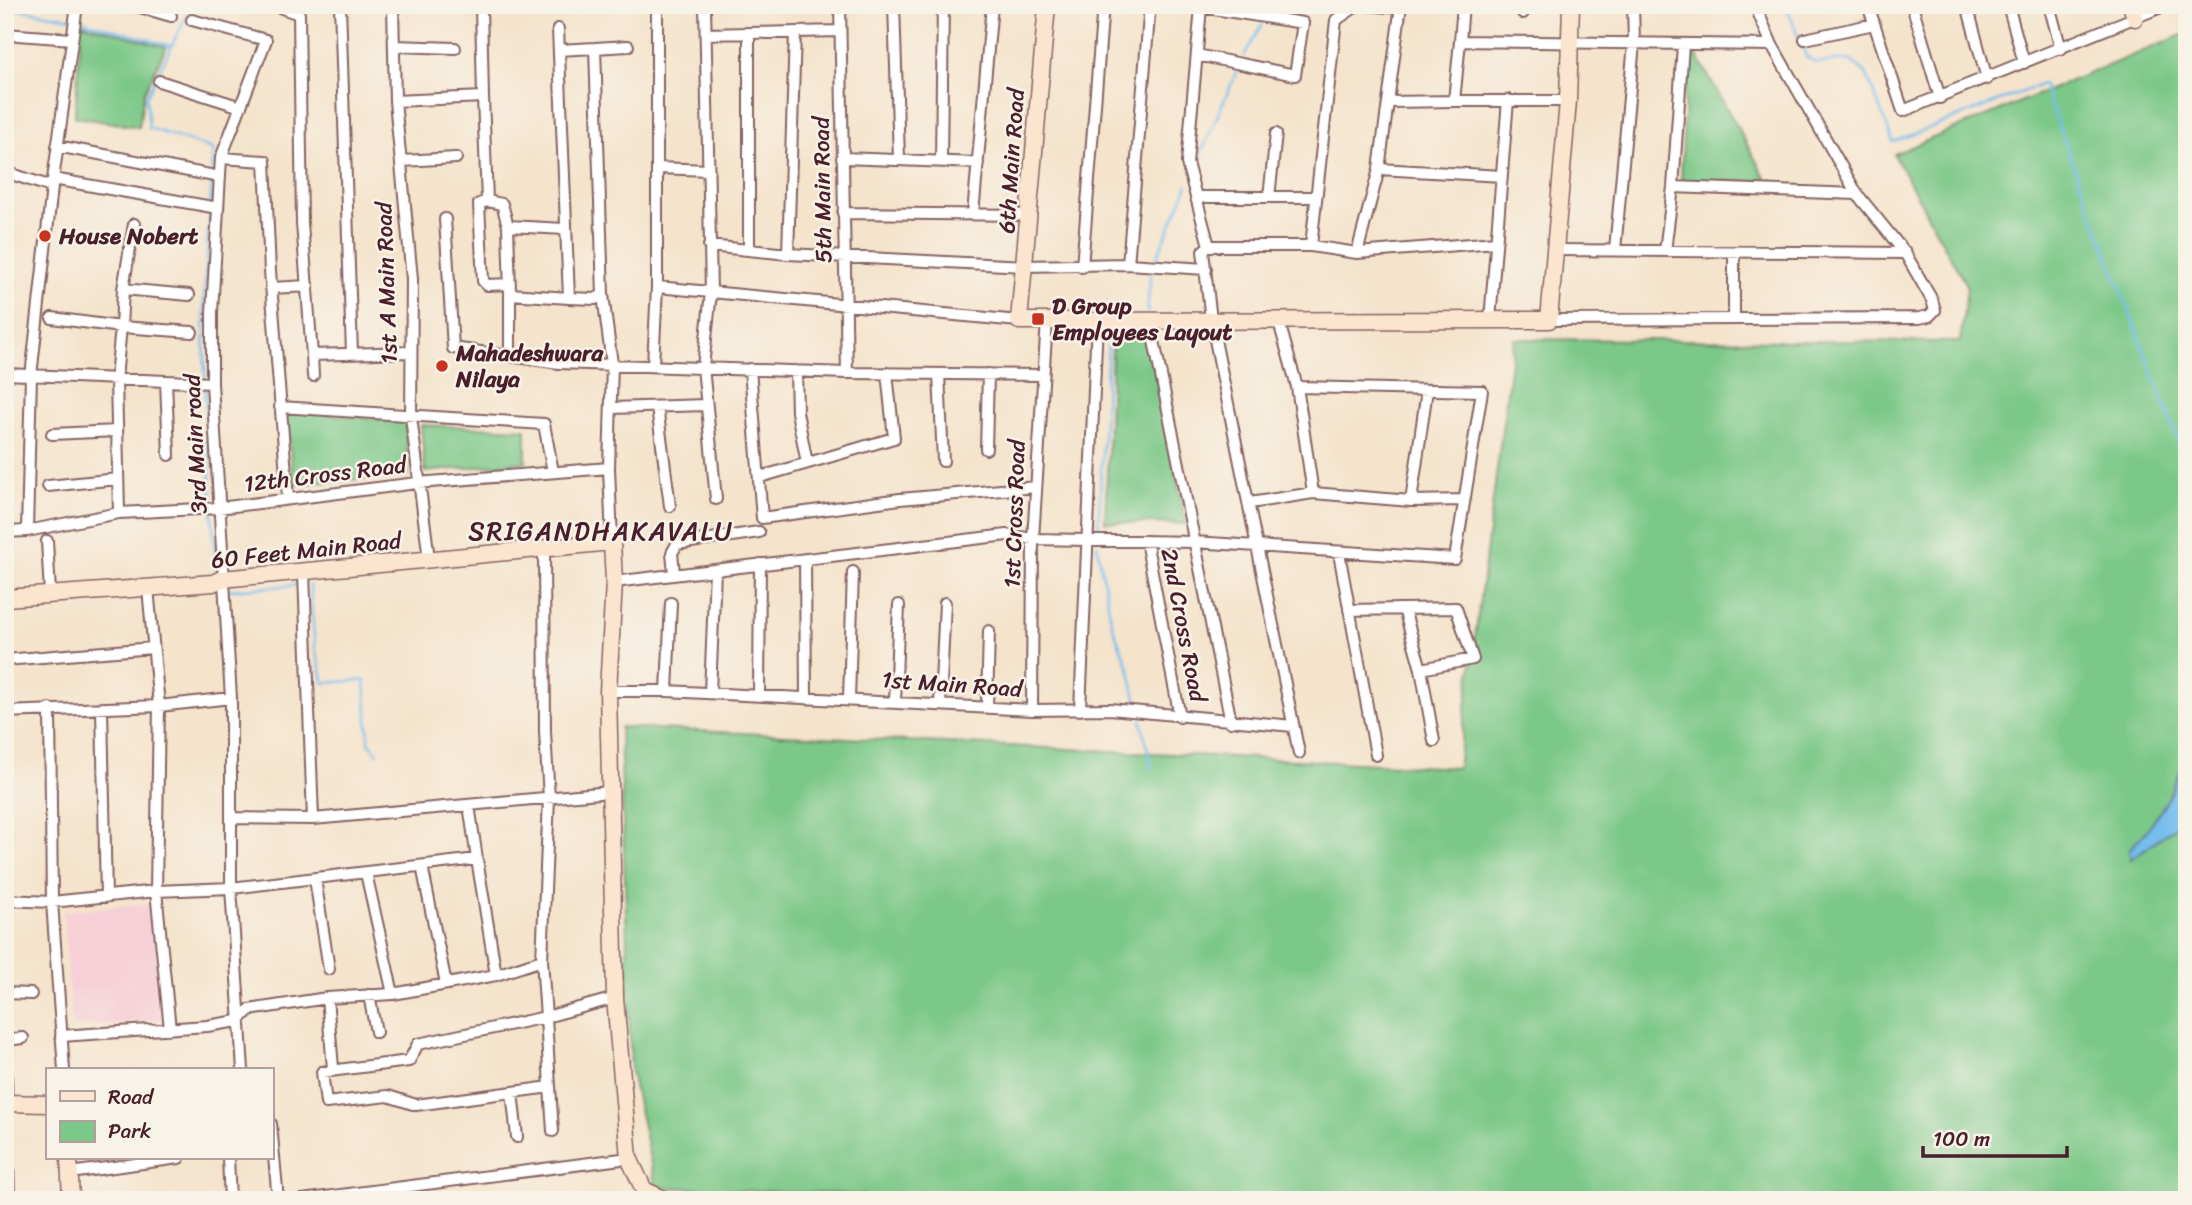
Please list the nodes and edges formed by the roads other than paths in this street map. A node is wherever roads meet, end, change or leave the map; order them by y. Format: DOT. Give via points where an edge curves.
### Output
graph roads {
  1 [pos="133,5"];
  2 [pos="274,5"];
  3 [pos="340,5"];
  4 [pos="393,5"];
  5 [pos="481,5"];
  6 [pos="657,5"];
  7 [pos="705,5"];
  8 [pos="839,5"];
  9 [pos="894,5"];
  10 [pos="943,5"];
  11 [pos="992,5"];
  12 [pos="1047,5"];
  13 [pos="1103,5"];
  14 [pos="1150,5"];
  15 [pos="1358,5"];
  16 [pos="1366,5"];
  17 [pos="1464,5"];
  18 [pos="1572,5"];
  19 [pos="1633,5"];
  20 [pos="1755,5"];
  21 [pos="1868,5"];
  22 [pos="1912,5"];
  23 [pos="1966,5"];
  24 [pos="2008,5"];
  25 [pos="2049,5"];
  26 [pos="2166,5"];
  27 [pos="1197,6"];
  28 [pos="1400,7"];
  29 [pos="2133,12"];
  30 [pos="75,14"];
  31 [pos="172,16"];
  32 [pos="192,20"];
  33 [pos="1874,24"];
  34 [pos="558,29"];
  35 [pos="840,31"];
  36 [pos="795,32"];
  37 [pos="5,34"];
  38 [pos="706,34"];
  39 [pos="748,34"];
  40 [pos="72,39"];
  41 [pos="1805,39"];
  42 [pos="1460,41"];
  43 [pos="1570,41"];
  44 [pos="1634,43"];
  45 [pos="1683,45"];
  46 [pos="1772,45"];
  47 [pos="396,46"];
  48 [pos="628,46"];
  49 [pos="454,48"];
  50 [pos="595,48"];
  51 [pos="2061,49"];
  52 [pos="559,50"];
  53 [pos="1196,55"];
  54 [pos="2024,63"];
  55 [pos="1987,79"];
  56 [pos="159,81"];
  57 [pos="483,97"];
  58 [pos="1940,98"];
  59 [pos="1508,100"];
  60 [pos="1454,101"];
  61 [pos="1568,101"];
  62 [pos="395,102"];
  63 [pos="1389,102"];
  64 [pos="241,107"];
  65 [pos="1276,134"];
  66 [pos="57,146"];
  67 [pos="221,158"];
  68 [pos="456,158"];
  69 [pos="842,158"];
  70 [pos="899,159"];
  71 [pos="942,160"];
  72 [pos="402,161"];
  73 [pos="978,163"];
  74 [pos="657,168"];
  75 [pos="1379,169"];
  76 [pos="709,170"];
  77 [pos="5,172"];
  78 [pos="1502,176"];
  79 [pos="220,177"];
  80 [pos="52,183"];
  81 [pos="1674,187"];
  82 [pos="1857,194"];
  83 [pos="1198,197"];
  84 [pos="1269,197"];
  85 [pos="1316,197"];
  86 [pos="487,201"];
  87 [pos="218,208"];
  88 [pos="843,213"];
  89 [pos="973,214"];
  90 [pos="1030,215"];
  91 [pos="445,219"];
  92 [pos="134,224"];
  93 [pos="508,226"];
  94 [pos="565,229"];
  95 [pos="1496,242"];
  96 [pos="709,246"];
  97 [pos="1209,246"];
  98 [pos="1311,246"];
  99 [pos="750,250"];
  100 [pos="1556,250"];
  101 [pos="1615,250"];
  102 [pos="1665,251"];
  103 [pos="1734,251"];
  104 [pos="1357,253"];
  105 [pos="1905,253"];
  106 [pos="788,254"];
  107 [pos="844,256"];
  108 [pos="1128,264"];
  109 [pos="1025,267"];
  110 [pos="1082,267"];
  111 [pos="1206,269"];
  112 [pos="308,286"];
  113 [pos="657,287"];
  114 [pos="271,288"];
  115 [pos="123,289"];
  116 [pos="510,289"];
  117 [pos="711,292"];
  118 [pos="189,295"];
  119 [pos="603,295"];
  120 [pos="569,298"];
  121 [pos="844,305"];
  122 [pos="52,318"];
  123 [pos="1734,319"];
  124 [pos="1047,320"];
  125 [pos="1211,320"];
  126 [pos="1490,320"];
  127 [pos="1549,320"];
  128 [pos="1018,321"];
  129 [pos="1097,321"];
  130 [pos="1150,321"];
  131 [pos="1279,322"];
  132 [pos="121,327"];
  133 [pos="192,332"];
  134 [pos="410,352"];
  135 [pos="352,353"];
  136 [pos="312,355"];
  137 [pos="510,356"];
  138 [pos="611,364"];
  139 [pos="653,365"];
  140 [pos="703,367"];
  141 [pos="750,369"];
  142 [pos="796,371"];
  143 [pos="847,373"];
  144 [pos="887,373"];
  145 [pos="5,374"];
  146 [pos="939,374"];
  147 [pos="988,374"];
  148 [pos="1042,375"];
  149 [pos="31,376"];
  150 [pos="313,376"];
  151 [pos="116,378"];
  152 [pos="166,381"];
  153 [pos="207,383"];
  154 [pos="1297,387"];
  155 [pos="1427,390"];
  156 [pos="706,405"];
  157 [pos="280,407"];
  158 [pos="657,407"];
  159 [pos="611,408"];
  160 [pos="411,417"];
  161 [pos="117,432"];
  162 [pos="52,434"];
  163 [pos="986,449"];
  164 [pos="169,455"];
  165 [pos="943,461"];
  166 [pos="807,463"];
  167 [pos="609,468"];
  168 [pos="553,472"];
  169 [pos="760,477"];
  170 [pos="118,479"];
  171 [pos="417,483"];
  172 [pos="48,486"];
  173 [pos="1036,487"];
  174 [pos="1313,493"];
  175 [pos="288,499"];
  176 [pos="716,499"];
  177 [pos="1463,500"];
  178 [pos="1411,501"];
  179 [pos="1250,503"];
  180 [pos="670,506"];
  181 [pos="219,508"];
  182 [pos="119,513"];
  183 [pos="27,531"];
  184 [pos="5,532"];
  185 [pos="759,532"];
  186 [pos="1032,539"];
  187 [pos="1086,540"];
  188 [pos="47,541"];
  189 [pos="1146,541"];
  190 [pos="612,542"];
  191 [pos="1194,542"];
  192 [pos="1256,546"];
  193 [pos="544,547"];
  194 [pos="1339,553"];
  195 [pos="429,559"];
  196 [pos="805,559"];
  197 [pos="760,564"];
  198 [pos="715,570"];
  199 [pos="853,572"];
  200 [pos="674,573"];
  201 [pos="305,581"];
  202 [pos="614,582"];
  203 [pos="222,584"];
  204 [pos="148,589"];
  205 [pos="50,593"];
  206 [pos="5,598"];
  207 [pos="671,603"];
  208 [pos="945,603"];
  209 [pos="899,606"];
  210 [pos="1404,609"];
  211 [pos="1349,610"];
  212 [pos="989,631"];
  213 [pos="153,648"];
  214 [pos="5,660"];
  215 [pos="1421,668"];
  216 [pos="608,691"];
  217 [pos="667,691"];
  218 [pos="710,693"];
  219 [pos="759,695"];
  220 [pos="806,697"];
  221 [pos="231,698"];
  222 [pos="849,699"];
  223 [pos="895,702"];
  224 [pos="940,704"];
  225 [pos="159,706"];
  226 [pos="987,707"];
  227 [pos="102,708"];
  228 [pos="50,709"];
  229 [pos="1032,710"];
  230 [pos="1080,710"];
  231 [pos="5,712"];
  232 [pos="1180,717"];
  233 [pos="1231,722"];
  234 [pos="1293,726"];
  235 [pos="1434,741"];
  236 [pos="1299,753"];
  237 [pos="1376,755"];
  238 [pos="610,792"];
  239 [pos="549,798"];
  240 [pos="469,805"];
  241 [pos="233,818"];
  242 [pos="313,819"];
  243 [pos="477,859"];
  244 [pos="422,866"];
  245 [pos="366,873"];
  246 [pos="315,879"];
  247 [pos="231,888"];
  248 [pos="156,891"];
  249 [pos="106,897"];
  250 [pos="5,900"];
  251 [pos="52,902"];
  252 [pos="542,960"];
  253 [pos="329,969"];
  254 [pos="496,975"];
  255 [pos="446,984"];
  256 [pos="5,993"];
  257 [pos="31,994"];
  258 [pos="393,994"];
  259 [pos="369,995"];
  260 [pos="327,998"];
  261 [pos="615,998"];
  262 [pos="546,1017"];
  263 [pos="238,1021"];
  264 [pos="170,1029"];
  265 [pos="376,1032"];
  266 [pos="5,1034"];
  267 [pos="61,1036"];
  268 [pos="23,1038"];
  269 [pos="6,1040"];
  270 [pos="64,1068"];
  271 [pos="243,1068"];
  272 [pos="333,1068"];
  273 [pos="550,1087"];
  274 [pos="512,1092"];
  275 [pos="5,1103"];
  276 [pos="46,1104"];
  277 [pos="553,1131"];
  278 [pos="517,1137"];
  279 [pos="273,1146"];
  280 [pos="629,1158"];
  281 [pos="152,1160"];
  282 [pos="228,1160"];
  283 [pos="70,1166"];
  284 [pos="9,1200"];
  285 [pos="71,1200"];
  286 [pos="230,1200"];
  287 [pos="278,1200"];
  288 [pos="302,1200"];
  289 [pos="666,1200"];
  1 -- 31 [label="street"];
  2 -- 112 [label="street" via="299,14 302,223"];
  3 -- 135 [label="street"];
  4 -- 47 [label="street, 1st A Main Road"];
  5 -- 57 [label="street"];
  6 -- 74 [label="street"];
  7 -- 38 [label="street"];
  8 -- 35 [label="street, 5th Main Road"];
  9 -- 70 [label="street"];
  10 -- 71 [label="street"];
  11 -- 73 [label="street"];
  12 -- 90 [label="street, 6th Main Road"];
  13 -- 110 [label="street"];
  14 -- 108 [label="street"];
  15 -- 85 [label="street" via="1336,20"];
  16 -- 28 [label="street"];
  17 -- 42 [label="street"];
  18 -- 43 [label="street"];
  19 -- 44 [label="street"];
  20 -- 46 [label="street"];
  21 -- 33 [label="street"];
  22 -- 58 [label="street"];
  23 -- 55 [label="street"];
  24 -- 54 [label="street"];
  25 -- 51 [label="street"];
  26 -- 29 [label="street"];
  27 -- 53 [label="street"];
  27 -- 53 [label="street" via="1303,23 1295,75"];
  28 -- 63 [label="street"];
  29 -- 51 [label="street"];
  30 -- 40 [label="street"];
  32 -- 64 [label="street, 3rd Main road" via="266,40"];
  33 -- 41 [label="street"];
  33 -- 58 [label="street" via="1903,111"];
  34 -- 52 [label="street"];
  35 -- 36 [label="street"];
  35 -- 69 [label="street, 5th Main Road"];
  36 -- 39 [label="street"];
  36 -- 106 [label="street"];
  37 -- 40 [label="street"];
  38 -- 39 [label="street"];
  38 -- 76 [label="street"];
  39 -- 99 [label="street"];
  40 -- 66 [label="street"];
  42 -- 43 [label="street"];
  42 -- 60 [label="street"];
  43 -- 44 [label="street"];
  43 -- 61 [label="street"];
  44 -- 45 [label="street"];
  44 -- 101 [label="street"];
  45 -- 46 [label="street"];
  45 -- 81 [label="street"];
  46 -- 82 [label="street"];
  47 -- 49 [label="street"];
  47 -- 62 [label="street, 1st A Main Road"];
  48 -- 50 [label="street"];
  50 -- 52 [label="street"];
  50 -- 119 [label="street"];
  51 -- 54 [label="street"];
  52 -- 94 [label="street"];
  53 -- 83 [label="street" via="1187,163"];
  54 -- 55 [label="street"];
  55 -- 58 [label="street"];
  56 -- 64 [label="street"];
  57 -- 62 [label="street"];
  57 -- 86 [label="street"];
  59 -- 60 [label="street"];
  59 -- 61 [label="street"];
  59 -- 78 [label="street"];
  60 -- 63 [label="street"];
  61 -- 100 [label="street"];
  62 -- 72 [label="street, 1st A Main Road"];
  63 -- 75 [label="street"];
  64 -- 67 [label="street, 3rd Main road"];
  65 -- 84 [label="street"];
  66 -- 79 [label="street"];
  66 -- 80 [label="street"];
  67 -- 79 [label="street, 3rd Main road"];
  67 -- 114 [label="street" via="265,161"];
  68 -- 72 [label="street"];
  69 -- 70 [label="street"];
  69 -- 88 [label="street, 5th Main Road"];
  70 -- 71 [label="street"];
  71 -- 73 [label="street"];
  72 -- 134 [label="street, 1st A Main Road" via="412,279"];
  73 -- 89 [label="street"];
  74 -- 76 [label="street"];
  74 -- 113 [label="street"];
  75 -- 78 [label="street"];
  75 -- 104 [label="street"];
  76 -- 96 [label="street"];
  77 -- 80 [label="street"];
  78 -- 95 [label="street"];
  79 -- 87 [label="street, 3rd Main road"];
  80 -- 87 [label="street"];
  80 -- 149 [label="street"];
  81 -- 82 [label="street"];
  81 -- 102 [label="street"];
  82 -- 105 [label="street"];
  83 -- 84 [label="street"];
  83 -- 97 [label="street"];
  84 -- 85 [label="street"];
  85 -- 98 [label="street"];
  86 -- 93 [label="street" via="502,204"];
  86 -- 116 [label="street" via="479,204 482,281"];
  87 -- 153 [label="street, 3rd Main road"];
  88 -- 89 [label="street"];
  88 -- 107 [label="street, 5th Main Road"];
  89 -- 90 [label="street"];
  90 -- 109 [label="street, 6th Main Road"];
  91 -- 137 [label="street" via="453,348"];
  92 -- 115 [label="street"];
  93 -- 94 [label="street"];
  93 -- 116 [label="street"];
  94 -- 120 [label="street"];
  95 -- 104 [label="street"];
  95 -- 126 [label="street"];
  96 -- 99 [label="street"];
  96 -- 117 [label="street"];
  97 -- 98 [label="street"];
  97 -- 111 [label="street" via="1203,251"];
  98 -- 104 [label="street"];
  99 -- 106 [label="street"];
  100 -- 101 [label="street"];
  100 -- 127 [label="street"];
  101 -- 102 [label="street"];
  102 -- 103 [label="street"];
  103 -- 105 [label="street"];
  103 -- 123 [label="street"];
  105 -- 123 [label="street" via="1932,300 1935,310 1929,316"];
  106 -- 107 [label="street"];
  107 -- 109 [label="street"];
  107 -- 121 [label="street, 5th Main Road"];
  108 -- 110 [label="street"];
  108 -- 111 [label="street"];
  109 -- 110 [label="street"];
  109 -- 128 [label="street, 6th Main Road"];
  111 -- 125 [label="street"];
  112 -- 114 [label="street"];
  112 -- 136 [label="street"];
  113 -- 117 [label="street"];
  113 -- 139 [label="street"];
  114 -- 157 [label="street"];
  115 -- 118 [label="street"];
  115 -- 132 [label="street"];
  116 -- 120 [label="street"];
  116 -- 137 [label="street"];
  117 -- 121 [label="street"];
  117 -- 140 [label="street"];
  119 -- 120 [label="street"];
  119 -- 138 [label="street"];
  121 -- 128 [label="street"];
  121 -- 143 [label="street, 5th Main Road"];
  122 -- 132 [label="street"];
  123 -- 127 [label="street"];
  124 -- 128 [label="street"];
  124 -- 129 [label="street"];
  124 -- 148 [label="street, 1st Cross Road"];
  125 -- 130 [label="street"];
  125 -- 131 [label="street"];
  125 -- 179 [label="street"];
  126 -- 127 [label="street"];
  126 -- 131 [label="street"];
  129 -- 130 [label="street"];
  129 -- 187 [label="street"];
  130 -- 191 [label="street"];
  131 -- 154 [label="street"];
  132 -- 133 [label="street"];
  132 -- 151 [label="street"];
  134 -- 135 [label="street"];
  134 -- 160 [label="street, 1st A Main Road"];
  135 -- 136 [label="street"];
  136 -- 150 [label="street"];
  137 -- 138 [label="street"];
  138 -- 139 [label="street"];
  138 -- 159 [label="street"];
  139 -- 140 [label="street"];
  140 -- 141 [label="street"];
  140 -- 156 [label="street"];
  141 -- 142 [label="street"];
  141 -- 169 [label="street"];
  142 -- 143 [label="street"];
  142 -- 166 [label="street" via="797,412"];
  143 -- 144 [label="street"];
  144 -- 146 [label="street"];
  144 -- 166 [label="street" via="894,438"];
  145 -- 149 [label="street"];
  146 -- 147 [label="street"];
  146 -- 165 [label="street"];
  147 -- 148 [label="street"];
  147 -- 163 [label="street"];
  148 -- 173 [label="street, 1st Cross Road"];
  149 -- 151 [label="street"];
  149 -- 183 [label="street"];
  151 -- 152 [label="street"];
  151 -- 161 [label="street"];
  152 -- 153 [label="street"];
  152 -- 164 [label="street"];
  153 -- 181 [label="street, 3rd Main road"];
  154 -- 155 [label="street"];
  154 -- 174 [label="street"];
  155 -- 177 [label="street" via="1482,391"];
  155 -- 178 [label="street"];
  156 -- 158 [label="street"];
  156 -- 176 [label="street"];
  157 -- 160 [label="street"];
  157 -- 175 [label="street"];
  158 -- 159 [label="street"];
  158 -- 180 [label="street"];
  159 -- 167 [label="street"];
  160 -- 168 [label="street" via="544,424"];
  160 -- 171 [label="street, 1st A Main Road"];
  161 -- 162 [label="street"];
  161 -- 170 [label="street"];
  166 -- 169 [label="street"];
  167 -- 168 [label="street, 12th Cross Road"];
  167 -- 190 [label="street"];
  168 -- 171 [label="street, 12th Cross Road"];
  169 -- 173 [label="street" via="762,518"];
  170 -- 172 [label="street"];
  170 -- 182 [label="street"];
  171 -- 175 [label="street, 12th Cross Road"];
  171 -- 195 [label="street, 1st A Main Road"];
  173 -- 186 [label="street, 1st Cross Road"];
  174 -- 178 [label="street"];
  174 -- 179 [label="street"];
  175 -- 181 [label="street, 12th Cross Road"];
  177 -- 178 [label="street"];
  177 -- 194 [label="street" via="1455,559"];
  179 -- 192 [label="street"];
  181 -- 182 [label="street, 12th Cross Road"];
  181 -- 203 [label="street, 3rd Main road"];
  182 -- 183 [label="street, 12th Cross Road"];
  183 -- 184 [label="street, 12th Cross Road"];
  185 -- 200 [label="street" via="677,544 672,553"];
  186 -- 187 [label="street"];
  186 -- 196 [label="street" via="1007,534"];
  186 -- 229 [label="street, 1st Cross Road"];
  187 -- 189 [label="street"];
  187 -- 230 [label="street"];
  188 -- 205 [label="street"];
  189 -- 191 [label="street"];
  189 -- 232 [label="street, 2nd Cross Road"];
  190 -- 193 [label="street, 60 Feet Main Road"];
  190 -- 202 [label="street"];
  191 -- 192 [label="street"];
  191 -- 233 [label="street"];
  192 -- 194 [label="street"];
  192 -- 234 [label="street"];
  193 -- 195 [label="street, 60 Feet Main Road"];
  193 -- 239 [label="street"];
  194 -- 211 [label="street"];
  195 -- 201 [label="street, 60 Feet Main Road"];
  196 -- 197 [label="street"];
  196 -- 220 [label="street"];
  197 -- 198 [label="street"];
  197 -- 219 [label="street"];
  198 -- 200 [label="street"];
  198 -- 218 [label="street"];
  199 -- 222 [label="street"];
  200 -- 202 [label="street"];
  201 -- 203 [label="street, 60 Feet Main Road"];
  201 -- 242 [label="street"];
  202 -- 216 [label="street"];
  203 -- 204 [label="street, 60 Feet Main Road"];
  203 -- 221 [label="street, 3rd Main road"];
  204 -- 205 [label="street, 60 Feet Main Road"];
  204 -- 213 [label="street"];
  205 -- 206 [label="street, 60 Feet Main Road"];
  207 -- 217 [label="street"];
  208 -- 224 [label="street"];
  209 -- 223 [label="street"];
  210 -- 211 [label="street"];
  210 -- 215 [label="street"];
  210 -- 215 [label="street" via="1456,608 1473,659"];
  211 -- 237 [label="street"];
  212 -- 226 [label="street"];
  213 -- 214 [label="street"];
  213 -- 225 [label="street"];
  215 -- 235 [label="street"];
  216 -- 217 [label="street, 1st Main Road"];
  216 -- 238 [label="street"];
  217 -- 218 [label="street, 1st Main Road"];
  218 -- 219 [label="street, 1st Main Road"];
  219 -- 220 [label="street, 1st Main Road"];
  220 -- 222 [label="street, 1st Main Road"];
  221 -- 225 [label="street"];
  221 -- 241 [label="street, 3rd Main road"];
  222 -- 223 [label="street, 1st Main Road"];
  223 -- 224 [label="street, 1st Main Road"];
  224 -- 226 [label="street, 1st Main Road"];
  225 -- 227 [label="street"];
  225 -- 248 [label="street"];
  226 -- 229 [label="street, 1st Main Road"];
  227 -- 228 [label="street"];
  227 -- 249 [label="street"];
  228 -- 231 [label="street"];
  228 -- 251 [label="street"];
  229 -- 230 [label="street, 1st Main Road"];
  230 -- 232 [label="street, 1st Main Road"];
  232 -- 233 [label="street, 1st Main Road"];
  233 -- 234 [label="street, 1st Main Road"];
  234 -- 236 [label="street"];
  238 -- 239 [label="street"];
  238 -- 261 [label="street"];
  239 -- 240 [label="street"];
  239 -- 252 [label="street"];
  240 -- 242 [label="street"];
  240 -- 243 [label="street"];
  241 -- 242 [label="street"];
  241 -- 247 [label="street, 3rd Main road"];
  243 -- 244 [label="street"];
  243 -- 254 [label="street"];
  244 -- 245 [label="street"];
  244 -- 255 [label="street"];
  245 -- 246 [label="street"];
  245 -- 258 [label="street"];
  246 -- 247 [label="street"];
  246 -- 253 [label="street"];
  247 -- 248 [label="street"];
  247 -- 263 [label="street, 3rd Main road"];
  248 -- 249 [label="street"];
  248 -- 264 [label="street"];
  249 -- 251 [label="street"];
  250 -- 251 [label="street"];
  251 -- 267 [label="street"];
  252 -- 254 [label="street"];
  252 -- 262 [label="street"];
  254 -- 255 [label="street"];
  255 -- 258 [label="street"];
  256 -- 257 [label="street"];
  258 -- 259 [label="street"];
  259 -- 260 [label="street"];
  259 -- 265 [label="street"];
  260 -- 263 [label="street" via="249,1010"];
  260 -- 272 [label="street"];
  261 -- 262 [label="street"];
  261 -- 280 [label="street"];
  262 -- 272 [label="street" via="418,1044 409,1061"];
  262 -- 273 [label="street"];
  263 -- 264 [label="street"];
  263 -- 271 [label="street, 3rd Main road"];
  264 -- 267 [label="street"];
  266 -- 269 [label="street"];
  267 -- 270 [label="street"];
  268 -- 269 [label="street"];
  269 -- 275 [label="street"];
  272 -- 274 [label="street" via="323,1072 326,1103 388,1096 416,1105"];
  273 -- 274 [label="street"];
  273 -- 277 [label="street"];
  274 -- 278 [label="street"];
  275 -- 276 [label="street"];
  275 -- 284 [label="street"];
  279 -- 287 [label="street"];
  280 -- 288 [label="street"];
  280 -- 289 [label="street" via="644,1190"];
  281 -- 283 [label="street"];
  282 -- 286 [label="street"];
  283 -- 285 [label="street"];
}
